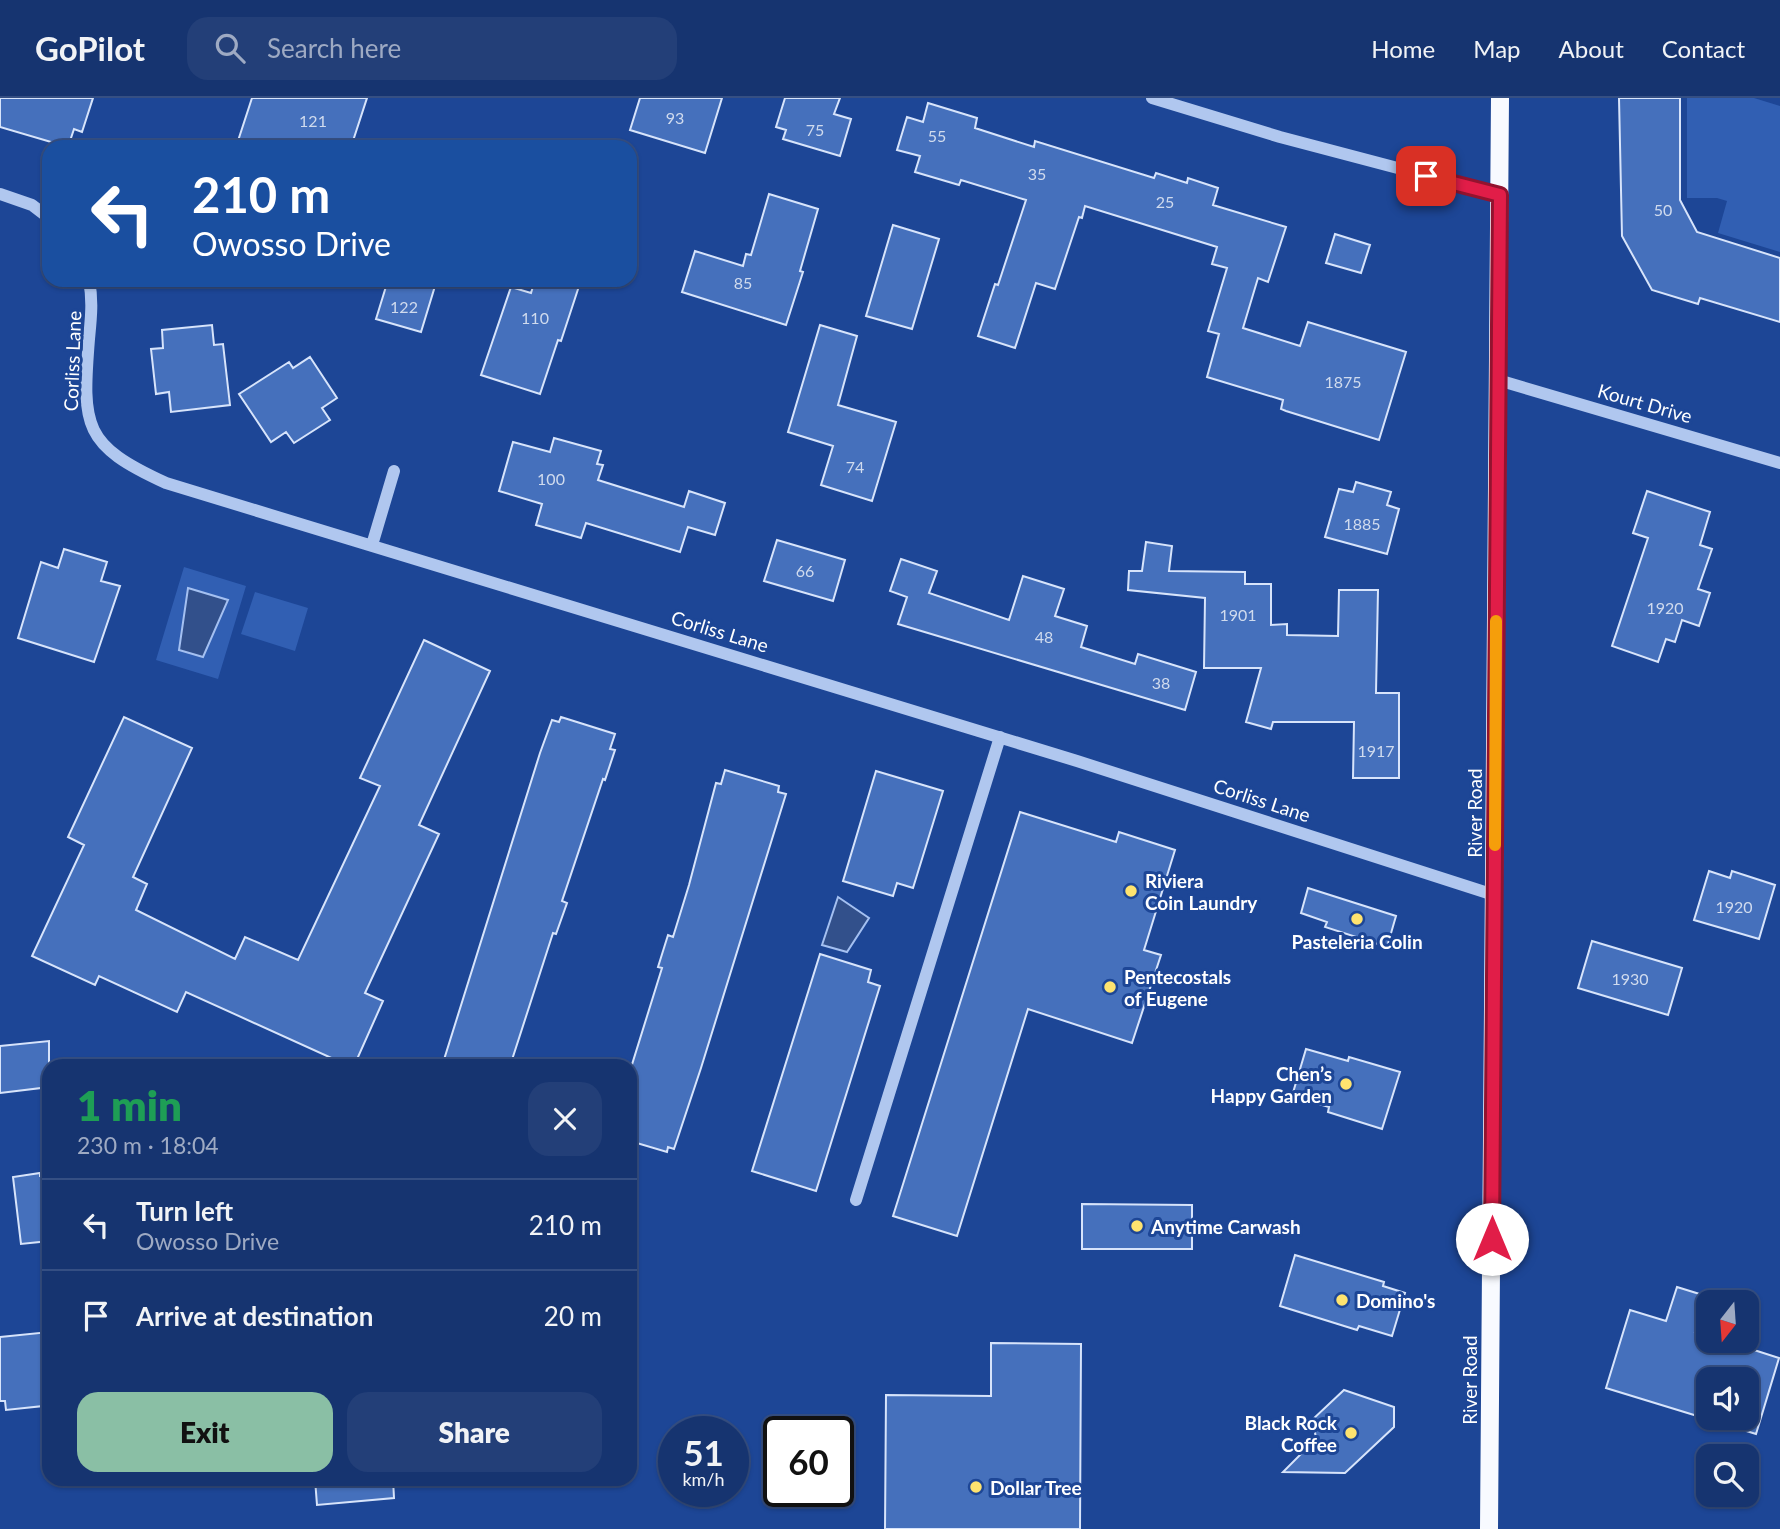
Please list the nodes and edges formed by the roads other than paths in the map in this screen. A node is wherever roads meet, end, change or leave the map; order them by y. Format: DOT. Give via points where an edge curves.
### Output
graph roads {
  1 [pos="1152,98"];
  2 [pos="1500,98"];
  3 [pos="0,194"];
  4 [pos="1500,195"];
  5 [pos="42,213"];
  6 [pos="90,287"];
  7 [pos="1498,380"];
  8 [pos="1780,463"];
  9 [pos="394,471"];
  10 [pos="372,545"];
  11 [pos="1000,737"];
  12 [pos="1494,895"];
  13 [pos="856,1200"];
  14 [pos="1489,1529"];
  1 -- 4 [label="street"];
  2 -- 4 [label="main road, River Road"];
  3 -- 5 [label="street"];
  4 -- 7 [label="main road, River Road"];
  6 -- 10 [label="street, Corliss Lane" via="86,406 90,425 104,447 129,466 166,483"];
  7 -- 8 [label="street, Kourt Drive"];
  7 -- 12 [label="main road, River Road"];
  9 -- 10 [label="street"];
  10 -- 11 [label="street, Corliss Lane"];
  11 -- 12 [label="street, Corliss Lane"];
  11 -- 13 [label="street"];
  12 -- 14 [label="main road, River Road"];
}
